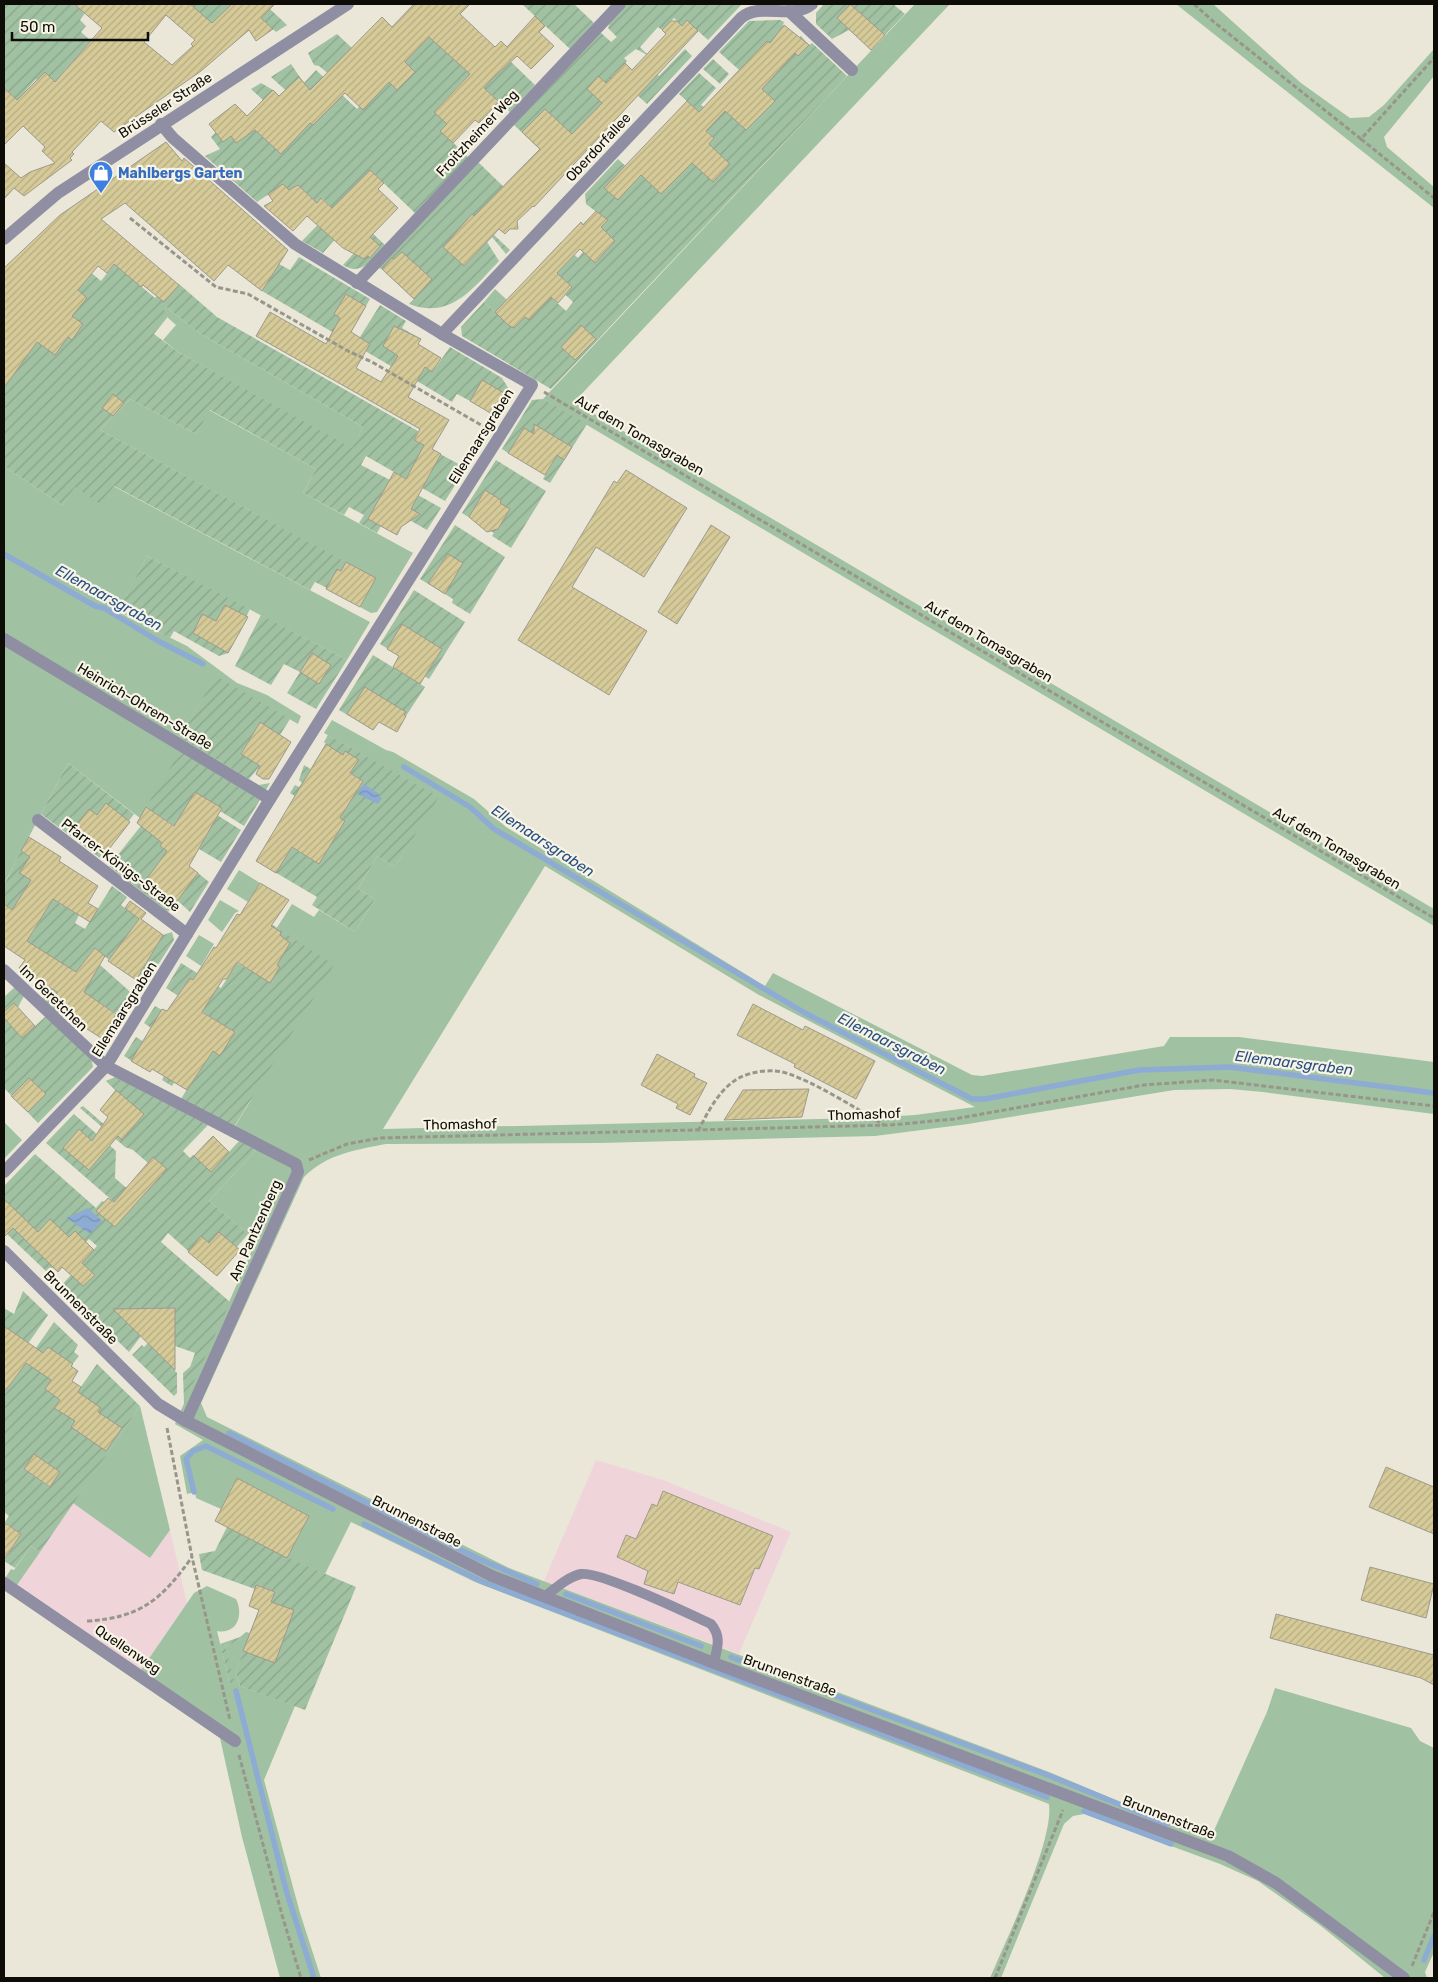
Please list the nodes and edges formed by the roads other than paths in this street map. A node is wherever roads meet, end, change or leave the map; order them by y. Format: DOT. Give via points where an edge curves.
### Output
graph roads {
  1 [pos="348,4"];
  2 [pos="620,4"];
  3 [pos="812,4"];
  4 [pos="789,11"];
  5 [pos="852,70"];
  6 [pos="161,124"];
  7 [pos="4,239"];
  8 [pos="356,283"];
  9 [pos="442,334"];
  10 [pos="4,639"];
  11 [pos="270,799"];
  12 [pos="38,820"];
  13 [pos="187,934"];
  14 [pos="4,970"];
  15 [pos="106,1066"];
  16 [pos="4,1172"];
  17 [pos="4,1251"];
  18 [pos="186,1421"];
  19 [pos="4,1583"];
  20 [pos="544,1597"];
  21 [pos="714,1663"];
  22 [pos="235,1741"];
  23 [pos="1407,1974"];
  1 -- 6 [label="street, Brüsseler Straße"];
  2 -- 8 [label="street, Froitzheimer Weg"];
  3 -- 4 [label="street, Oberdorfallee" via="802,10"];
  4 -- 5 [label="street"];
  4 -- 9 [label="street, Oberdorfallee" via="753,12 741,18"];
  6 -- 7 [label="street, Brüsseler Straße" via="58,193"];
  6 -- 8 [label="street" via="295,244"];
  8 -- 9 [label="street"];
  9 -- 11 [label="street, Ellemaarsgraben" via="532,385"];
  10 -- 11 [label="street, Heinrich-Ohrem-Straße"];
  11 -- 13 [label="street, Ellemaarsgraben"];
  12 -- 13 [label="street, Pfarrer-Königs-Straße"];
  13 -- 15 [label="street, Ellemaarsgraben"];
  14 -- 15 [label="street, Im Geretchen"];
  15 -- 16 [label="street, Ellemaarsgraben"];
  15 -- 18 [label="street, Am Pantzenberg" via="296,1164 298,1172"];
  17 -- 18 [label="street, Brunnenstraße" via="158,1404"];
  18 -- 20 [label="street, Brunnenstraße" via="492,1576"];
  19 -- 22 [label="street, Quellenweg"];
  20 -- 21 [label="street, Brunnenstraße"];
  20 -- 21 [label="lane" via="581,1574 595,1575 711,1624 719,1638"];
  21 -- 23 [label="street, Brunnenstraße" via="1204,1846 1252,1868"];
}
